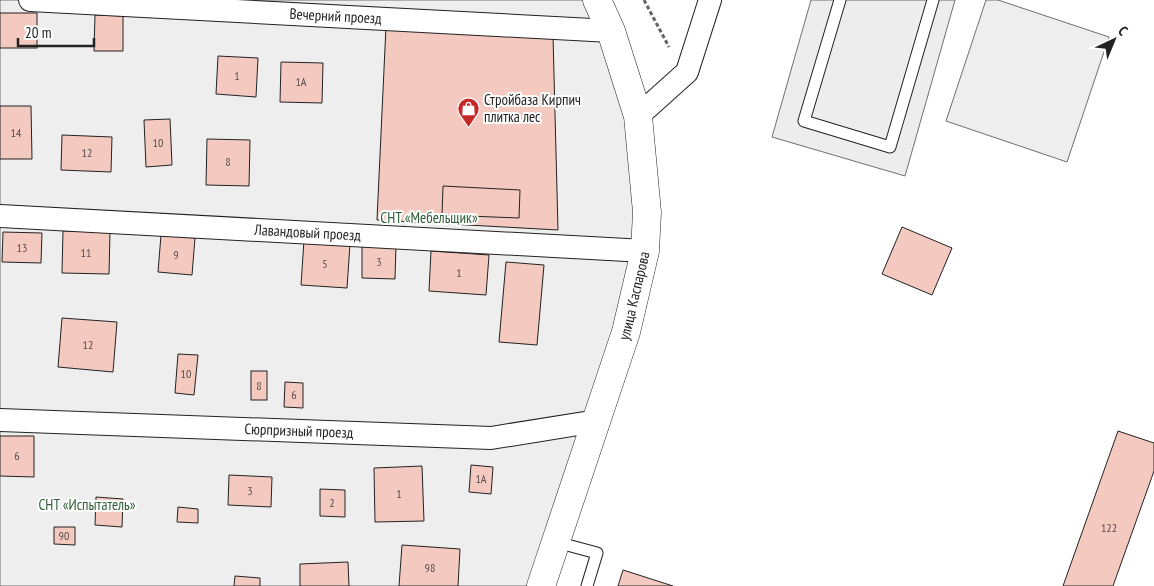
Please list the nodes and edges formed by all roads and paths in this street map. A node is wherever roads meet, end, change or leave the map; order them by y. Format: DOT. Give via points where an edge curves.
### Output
graph roads {
  1 [pos="30,0"];
  2 [pos="597,0"];
  3 [pos="644,0"];
  4 [pos="710,0"];
  5 [pos="840,0"];
  6 [pos="934,0"];
  7 [pos="611,31"];
  8 [pos="687,72"];
  9 [pos="638,116"];
  10 [pos="0,216"];
  11 [pos="645,252"];
  12 [pos="0,420"];
  13 [pos="597,421"];
  14 [pos="556,542"];
  15 [pos="541,586"];
  16 [pos="586,586"];
  1 -- 7 [label="street, Вечерний проезд"];
  2 -- 7 [label="main road, улица Каспарова"];
  3 -- 8 [label="path" via="668,46"];
  4 -- 8 [label="street"];
  5 -- 6 [label="lane" via="804,121 890,146"];
  7 -- 9 [label="main road, улица Каспарова"];
  8 -- 9 [label="street"];
  9 -- 11 [label="main road, улица Каспарова" via="647,212"];
  10 -- 11 [label="street, Лавандовый проезд"];
  11 -- 13 [label="main road, улица Каспарова" via="626,332"];
  12 -- 13 [label="street, Сюрпризный проезд" via="491,438"];
  13 -- 14 [label="main road, улица Каспарова"];
  14 -- 15 [label="main road, улица Каспарова"];
  14 -- 16 [label="lane" via="597,553"];
}
